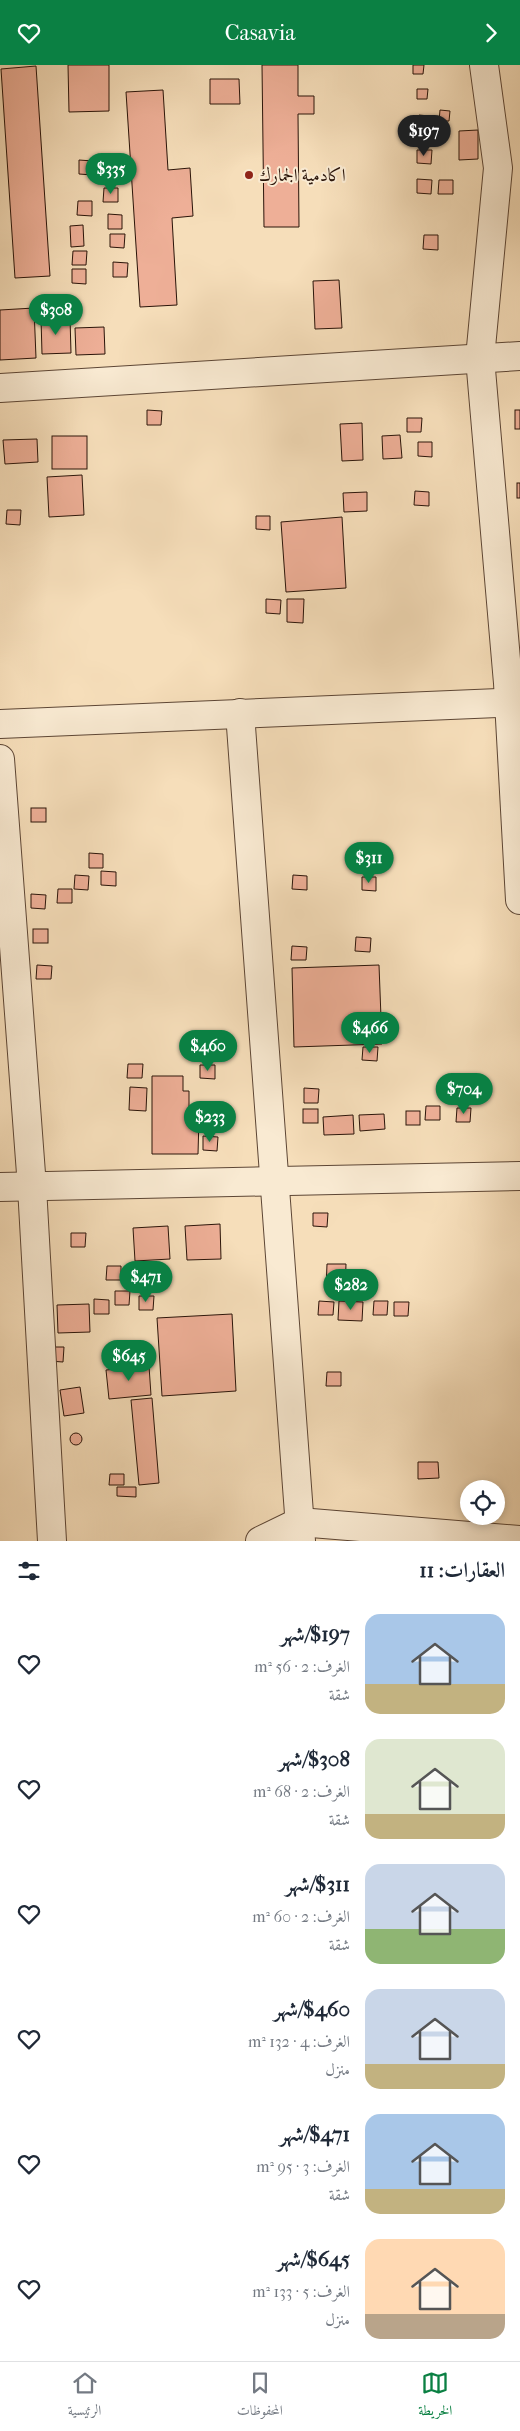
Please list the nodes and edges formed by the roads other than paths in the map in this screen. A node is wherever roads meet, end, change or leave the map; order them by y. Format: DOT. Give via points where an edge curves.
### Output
graph roads {
  1 [pos="484,65"];
  2 [pos="520,356"];
  3 [pos="480,358"];
  4 [pos="0,388"];
  5 [pos="515,702"];
  6 [pos="240,713"];
  7 [pos="0,724"];
  8 [pos="0,759"];
  9 [pos="520,900"];
  10 [pos="520,1176"];
  11 [pos="275,1182"];
  12 [pos="0,1187"];
  13 [pos="32,1187"];
  14 [pos="300,1531"];
  15 [pos="520,1540"];
  16 [pos="52,1541"];
  17 [pos="260,1541"];
  1 -- 3 [label="street" via="498,168"];
  2 -- 3 [label="street"];
  3 -- 4 [label="street"];
  3 -- 5 [label="street"];
  5 -- 6 [label="street"];
  5 -- 9 [label="street"];
  6 -- 7 [label="street"];
  6 -- 11 [label="street"];
  8 -- 13 [label="street"];
  10 -- 11 [label="street"];
  11 -- 13 [label="street"];
  11 -- 14 [label="street"];
  12 -- 13 [label="street"];
  13 -- 16 [label="street"];
  14 -- 15 [label="street"];
  14 -- 17 [label="street"];
}
